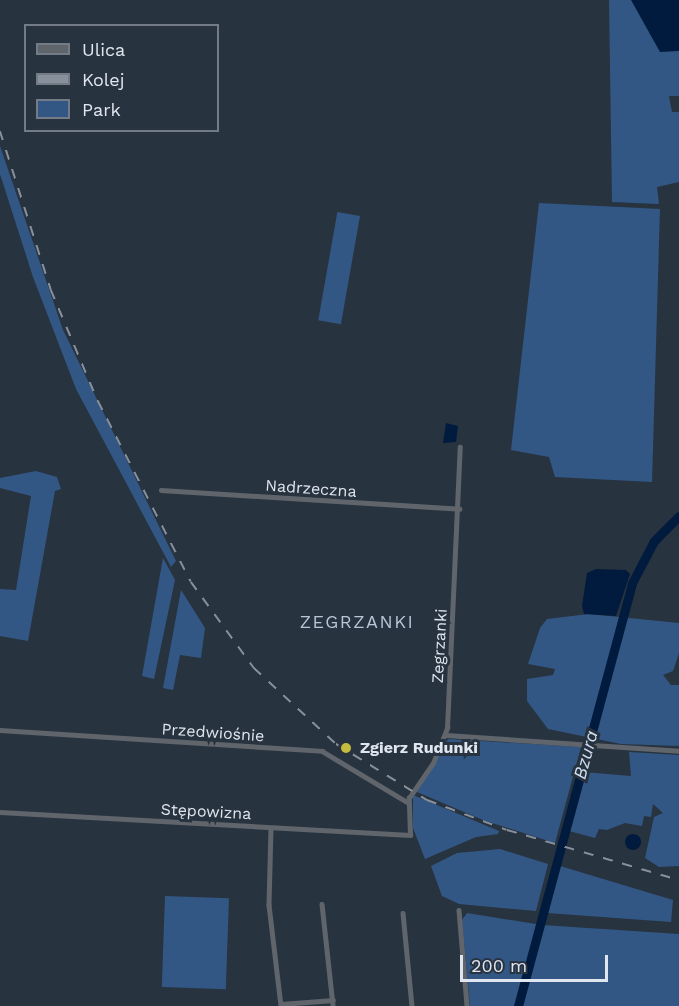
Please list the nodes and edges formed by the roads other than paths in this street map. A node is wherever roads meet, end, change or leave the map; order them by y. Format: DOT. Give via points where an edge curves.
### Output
graph roads {
  1 [pos="460,447"];
  2 [pos="161,490"];
  3 [pos="459,509"];
  4 [pos="0,730"];
  5 [pos="446,735"];
  6 [pos="679,751"];
  7 [pos="409,803"];
  8 [pos="0,812"];
  9 [pos="271,828"];
  10 [pos="410,835"];
  11 [pos="322,904"];
  12 [pos="459,910"];
  13 [pos="403,913"];
  14 [pos="333,1003"];
  15 [pos="281,1005"];
  16 [pos="412,1006"];
  17 [pos="467,1006"];
  1 -- 3 [label="street, Zegrzanki"];
  2 -- 3 [label="street, Nadrzeczna"];
  3 -- 5 [label="street, Zegrzanki"];
  4 -- 7 [label="street, Przedwiośnie" via="322,751"];
  5 -- 6 [label="street"];
  5 -- 7 [label="street, Zegrzanki" via="433,763 413,789"];
  7 -- 10 [label="street, Zegrzanki"];
  8 -- 9 [label="street, Stępowizna"];
  9 -- 10 [label="street, Stępowizna"];
  9 -- 15 [label="street" via="269,898"];
  11 -- 14 [label="street"];
  12 -- 17 [label="street"];
  13 -- 16 [label="street"];
  14 -- 15 [label="street"];
}
